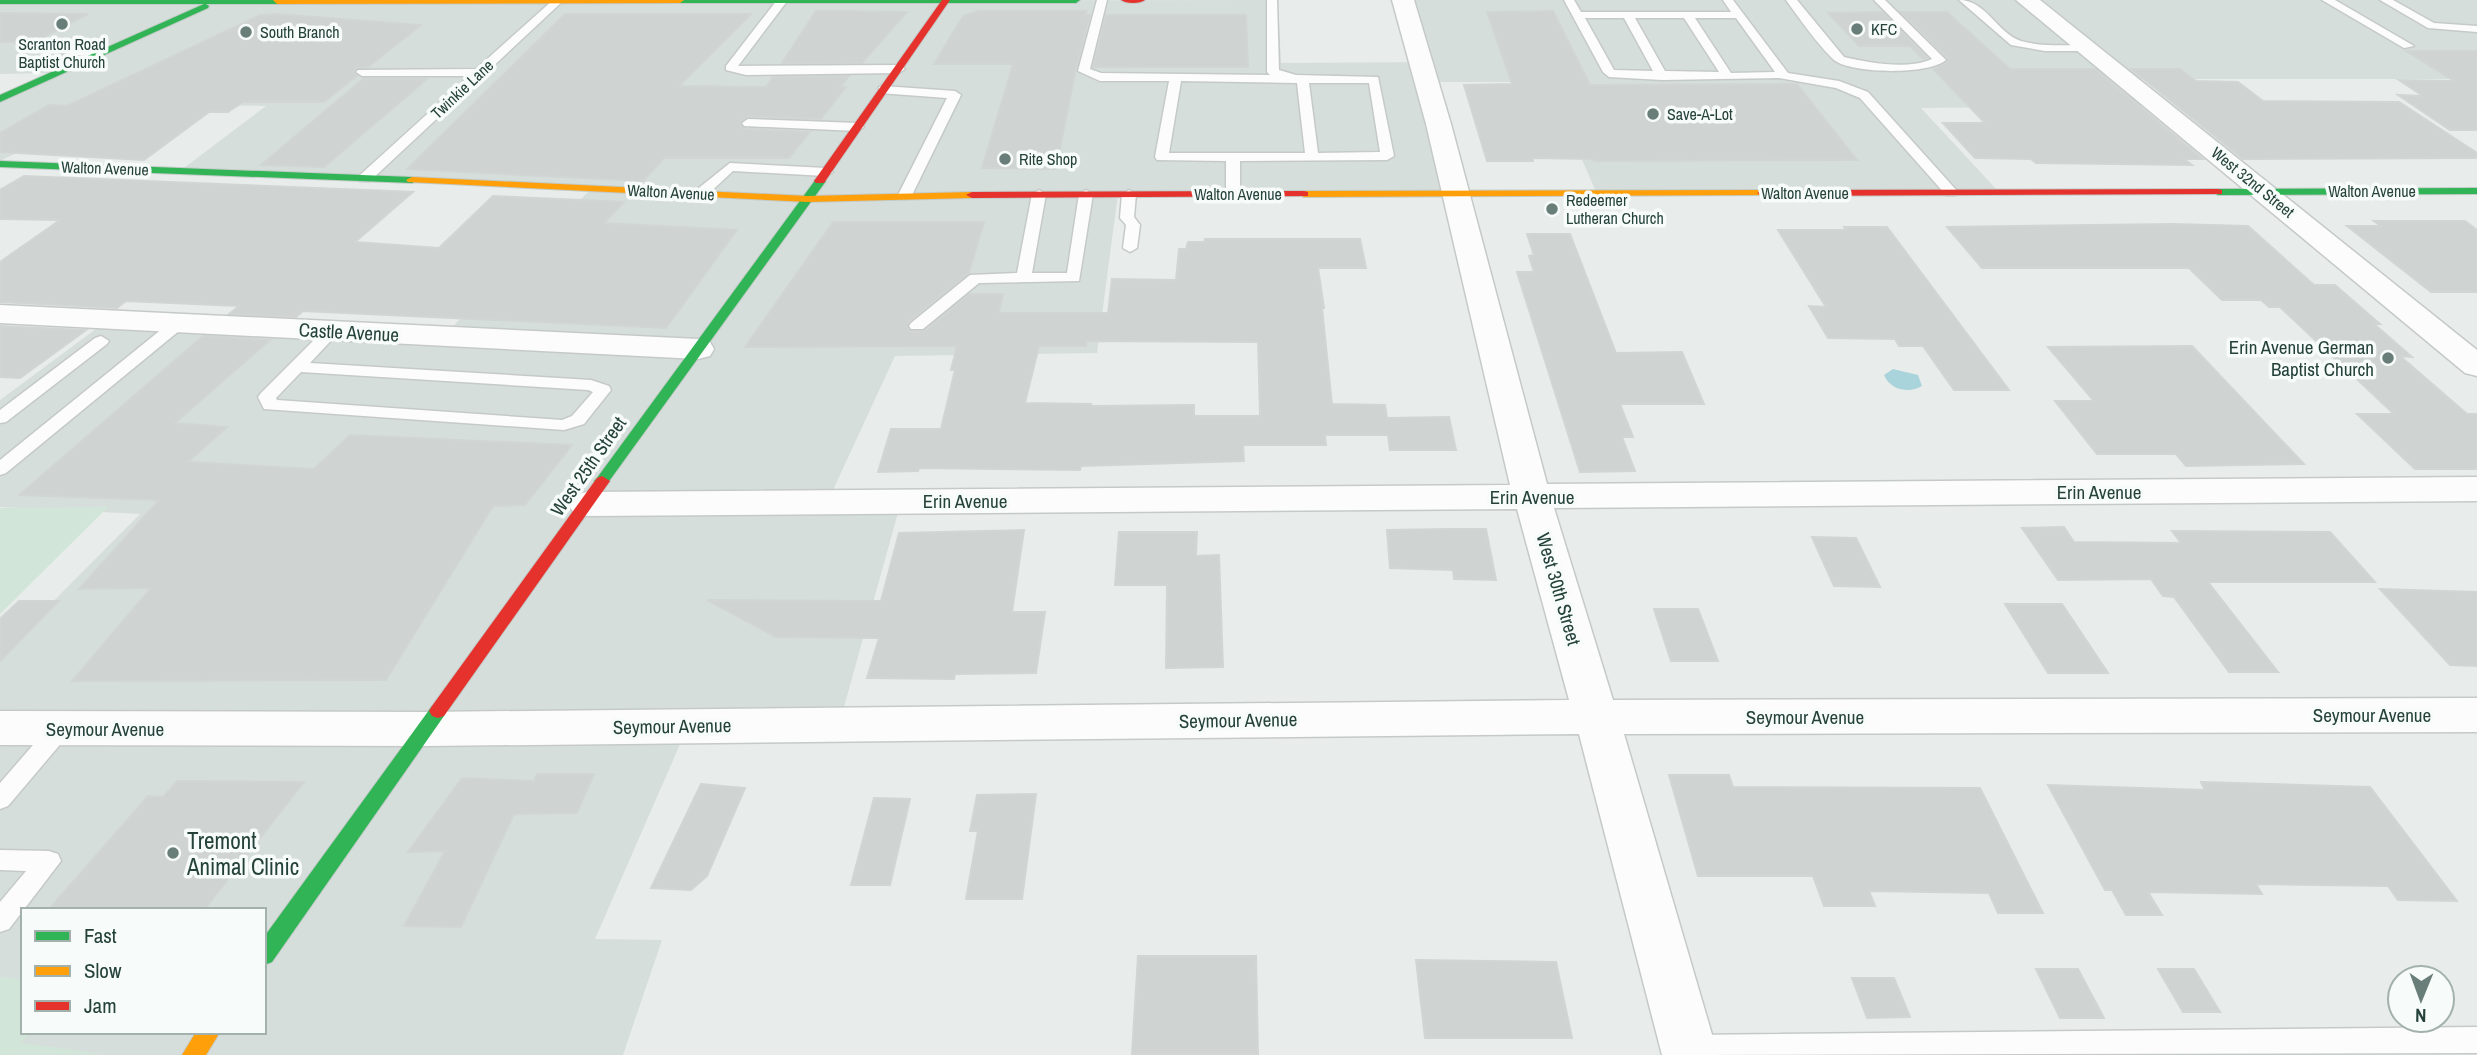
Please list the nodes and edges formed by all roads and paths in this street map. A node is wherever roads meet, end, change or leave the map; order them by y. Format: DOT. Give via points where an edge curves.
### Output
graph roads {
  1 [pos="559,0"];
  2 [pos="730,0"];
  3 [pos="783,0"];
  4 [pos="946,0"];
  5 [pos="1076,0"];
  6 [pos="1102,0"];
  7 [pos="1125,0"];
  8 [pos="1141,0"];
  9 [pos="1272,0"];
  10 [pos="1403,0"];
  11 [pos="1569,0"];
  12 [pos="1728,0"];
  13 [pos="1791,0"];
  14 [pos="1879,0"];
  15 [pos="1964,0"];
  16 [pos="2027,0"];
  17 [pos="2327,0"];
  18 [pos="2385,0"];
  19 [pos="0,1"];
  20 [pos="92,1"];
  21 [pos="155,1"];
  22 [pos="218,1"];
  23 [pos="1577,15"];
  24 [pos="1628,15"];
  25 [pos="1687,15"];
  26 [pos="1739,15"];
  27 [pos="2477,29"];
  28 [pos="2408,46"];
  29 [pos="2087,48"];
  30 [pos="62,50"];
  31 [pos="98,55"];
  32 [pos="899,69"];
  33 [pos="362,72"];
  34 [pos="480,73"];
  35 [pos="1779,75"];
  36 [pos="1662,76"];
  37 [pos="1727,76"];
  38 [pos="1176,77"];
  39 [pos="1303,81"];
  40 [pos="883,90"];
  41 [pos="1,98"];
  42 [pos="748,123"];
  43 [pos="858,127"];
  44 [pos="1312,157"];
  45 [pos="1233,158"];
  46 [pos="0,164"];
  47 [pos="826,172"];
  48 [pos="365,178"];
  49 [pos="2264,191"];
  50 [pos="2477,191"];
  51 [pos="1951,192"];
  52 [pos="701,194"];
  53 [pos="1039,194"];
  54 [pos="1086,194"];
  55 [pos="1129,194"];
  56 [pos="1233,194"];
  57 [pos="905,195"];
  58 [pos="1458,195"];
  59 [pos="808,199"];
  60 [pos="1130,248"];
  61 [pos="1024,278"];
  62 [pos="0,314"];
  63 [pos="179,323"];
  64 [pos="917,326"];
  65 [pos="332,331"];
  66 [pos="101,341"];
  67 [pos="698,349"];
  68 [pos="2477,366"];
  69 [pos="295,367"];
  70 [pos="0,418"];
  71 [pos="0,469"];
  72 [pos="2477,489"];
  73 [pos="1532,497"];
  74 [pos="587,504"];
  75 [pos="2477,715"];
  76 [pos="1596,717"];
  77 [pos="0,728"];
  78 [pos="61,728"];
  79 [pos="425,729"];
  80 [pos="0,799"];
  81 [pos="0,860"];
  82 [pos="0,921"];
  83 [pos="266,952"];
  84 [pos="208,1034"];
  85 [pos="2477,1040"];
  86 [pos="1690,1051"];
  87 [pos="193,1055"];
  1 -- 2 [label="street"];
  1 -- 22 [label="street"];
  1 -- 34 [label="lane, Twinkie Lane"];
  2 -- 3 [label="street"];
  3 -- 4 [label="street"];
  3 -- 32 [label="lane" via="730,68"];
  4 -- 5 [label="street"];
  4 -- 32 [label="street, West 25th Street"];
  6 -- 38 [label="lane" via="1084,72 1101,77"];
  7 -- 8 [label="street"];
  9 -- 39 [label="lane" via="1273,72"];
  10 -- 58 [label="street, West 30th Street"];
  11 -- 23 [label="lane"];
  12 -- 26 [label="lane"];
  13 -- 14 [label="lane" via="1840,59 1878,66 1931,65 1940,60"];
  15 -- 29 [label="lane" via="2015,43"];
  16 -- 29 [label="street, West 32nd Street"];
  17 -- 28 [label="lane"];
  18 -- 27 [label="lane" via="2432,26"];
  19 -- 20 [label="street"];
  20 -- 21 [label="street"];
  21 -- 22 [label="street"];
  22 -- 31 [label="street"];
  23 -- 24 [label="lane"];
  23 -- 36 [label="lane" via="1609,72"];
  24 -- 25 [label="lane"];
  24 -- 36 [label="lane"];
  25 -- 26 [label="lane"];
  25 -- 37 [label="lane"];
  26 -- 35 [label="lane" via="1782,73"];
  29 -- 49 [label="street, West 32nd Street"];
  30 -- 31 [label="lane"];
  31 -- 41 [label="street"];
  32 -- 40 [label="street, West 25th Street"];
  33 -- 34 [label="lane"];
  34 -- 48 [label="lane, Twinkie Lane"];
  35 -- 37 [label="lane"];
  35 -- 51 [label="lane" via="1839,85 1864,95"];
  36 -- 37 [label="lane"];
  38 -- 39 [label="lane"];
  38 -- 45 [label="lane" via="1162,157"];
  39 -- 44 [label="lane"];
  39 -- 44 [label="lane" via="1374,80 1387,156"];
  40 -- 43 [label="street, West 25th Street"];
  40 -- 57 [label="lane" via="955,95"];
  42 -- 43 [label="lane"];
  43 -- 47 [label="street, West 25th Street"];
  44 -- 45 [label="lane"];
  45 -- 56 [label="lane"];
  46 -- 48 [label="street, Walton Avenue"];
  47 -- 52 [label="lane" via="730,167"];
  47 -- 59 [label="street, West 25th Street"];
  48 -- 52 [label="street, Walton Avenue"];
  49 -- 50 [label="street, Walton Avenue"];
  49 -- 51 [label="street, Walton Avenue"];
  49 -- 68 [label="street, West 32nd Street"];
  51 -- 58 [label="street, Walton Avenue"];
  52 -- 59 [label="street, Walton Avenue"];
  53 -- 54 [label="street, Walton Avenue"];
  53 -- 57 [label="street, Walton Avenue"];
  53 -- 61 [label="lane"];
  54 -- 55 [label="street, Walton Avenue"];
  54 -- 61 [label="lane" via="1074,278"];
  55 -- 56 [label="street, Walton Avenue"];
  55 -- 60 [label="lane"];
  56 -- 58 [label="street, Walton Avenue"];
  57 -- 59 [label="street, Walton Avenue"];
  58 -- 73 [label="street, West 30th Street"];
  59 -- 67 [label="street, West 25th Street"];
  61 -- 64 [label="lane" via="975,278"];
  62 -- 63 [label="street, Castle Avenue"];
  63 -- 65 [label="street, Castle Avenue"];
  63 -- 71 [label="lane"];
  65 -- 67 [label="street, Castle Avenue"];
  65 -- 69 [label="lane"];
  66 -- 70 [label="lane"];
  67 -- 74 [label="street, West 25th Street"];
  69 -- 69 [label="lane" via="591,386 603,390 578,420 564,425 270,405 267,397"];
  72 -- 73 [label="street, Erin Avenue"];
  73 -- 74 [label="street, Erin Avenue"];
  73 -- 76 [label="street, West 30th Street"];
  74 -- 79 [label="street, West 25th Street"];
  75 -- 76 [label="street, Seymour Avenue"];
  76 -- 79 [label="street, Seymour Avenue"];
  76 -- 86 [label="street, West 30th Street"];
  77 -- 78 [label="street, Seymour Avenue"];
  78 -- 79 [label="street, Seymour Avenue"];
  78 -- 80 [label="lane"];
  79 -- 83 [label="street, West 25th Street"];
  81 -- 82 [label="lane" via="49,861"];
  84 -- 87 [label="street"];
  85 -- 86 [label="lane"];
}
